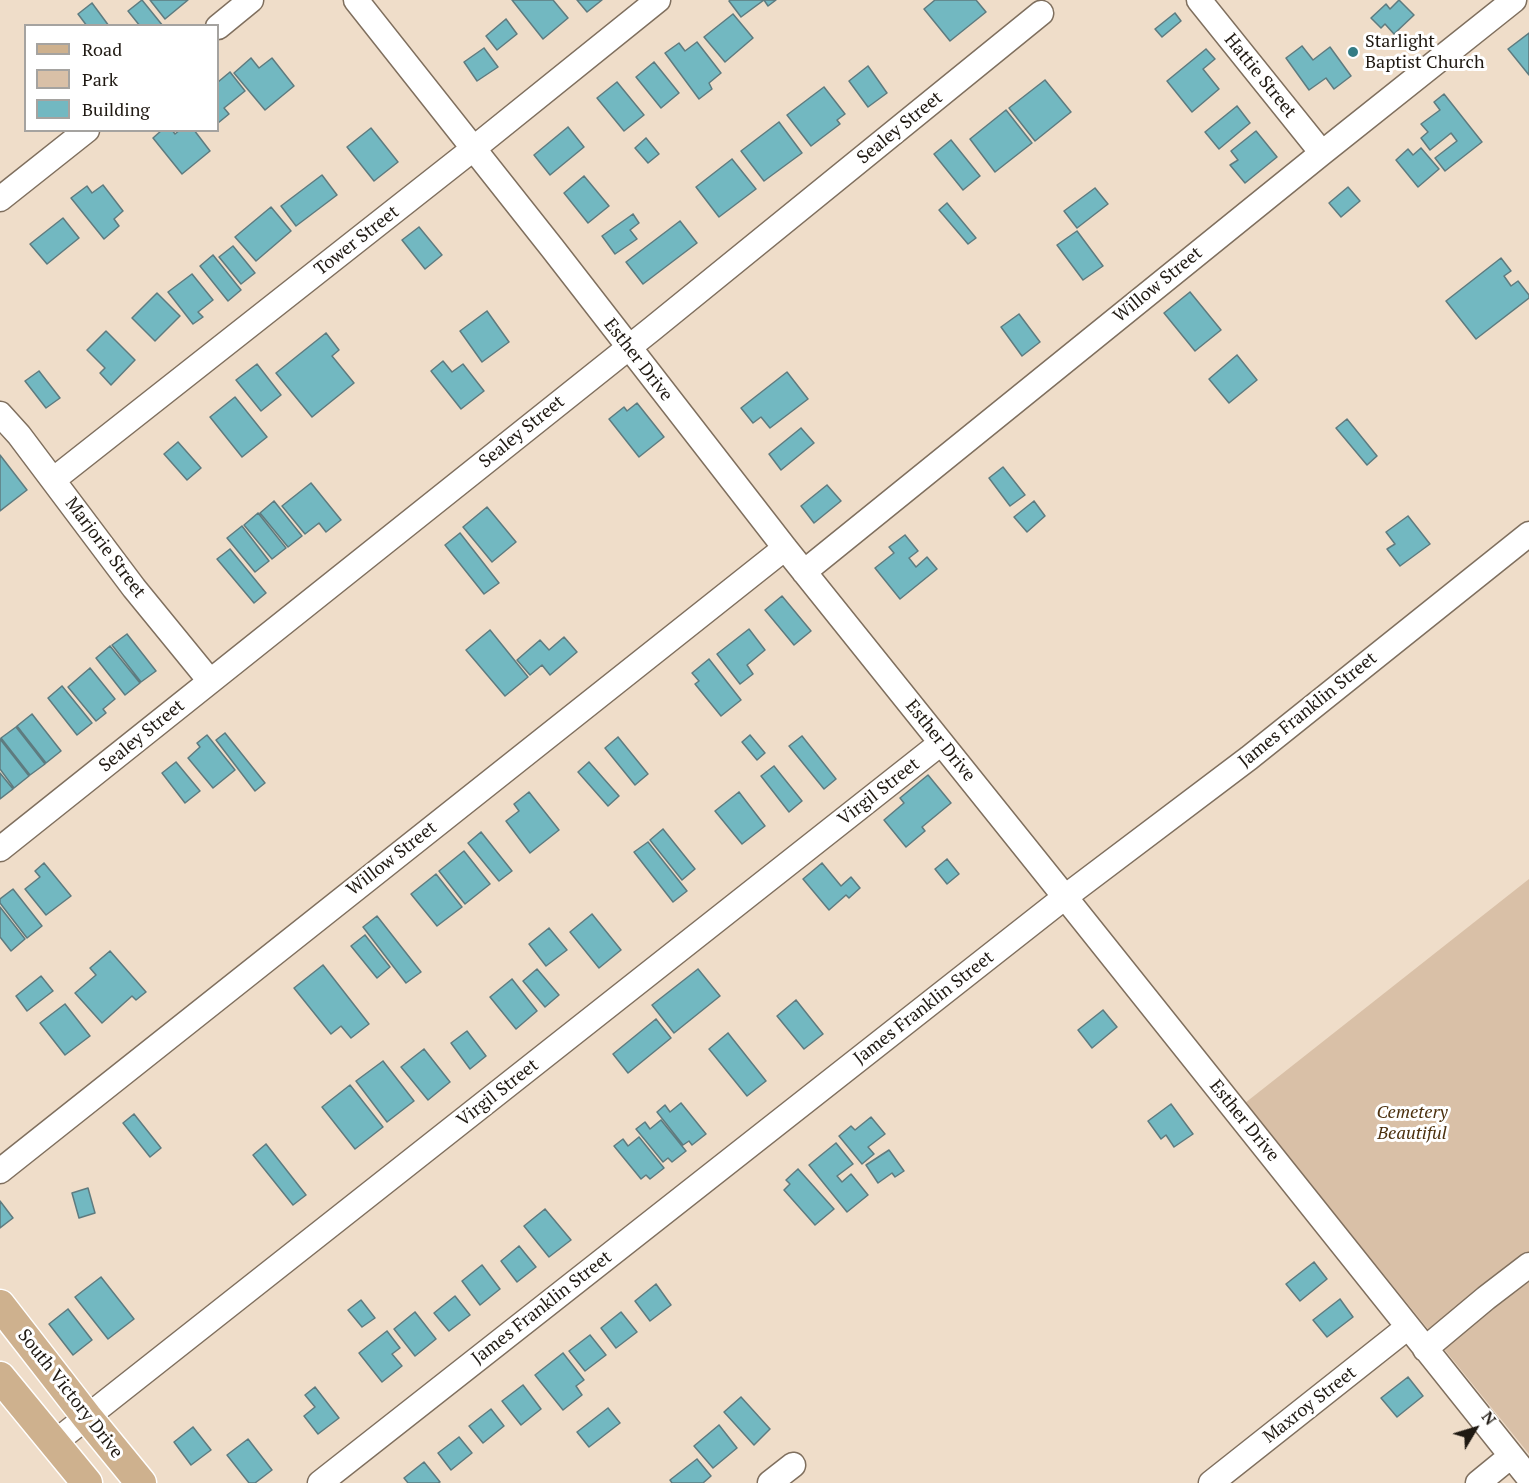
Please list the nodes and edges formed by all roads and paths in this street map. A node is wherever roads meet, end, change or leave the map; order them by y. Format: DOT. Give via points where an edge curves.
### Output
graph roads {
  1 [pos="251,0"];
  2 [pos="356,0"];
  3 [pos="658,0"];
  4 [pos="1199,0"];
  5 [pos="1514,0"];
  6 [pos="1041,13"];
  7 [pos="219,26"];
  8 [pos="84,132"];
  9 [pos="473,149"];
  10 [pos="1322,153"];
  11 [pos="0,199"];
  12 [pos="628,348"];
  13 [pos="0,414"];
  14 [pos="53,480"];
  15 [pos="1529,534"];
  16 [pos="784,548"];
  17 [pos="804,572"];
  18 [pos="210,681"];
  19 [pos="941,743"];
  20 [pos="0,849"];
  21 [pos="1065,897"];
  22 [pos="0,1171"];
  23 [pos="1529,1265"];
  24 [pos="0,1305"];
  25 [pos="1408,1327"];
  26 [pos="1425,1349"];
  27 [pos="0,1377"];
  28 [pos="87,1417"];
  29 [pos="54,1443"];
  30 [pos="1511,1456"];
  31 [pos="793,1465"];
  32 [pos="1529,1478"];
  33 [pos="87,1483"];
  34 [pos="141,1483"];
  35 [pos="320,1483"];
  36 [pos="770,1483"];
  37 [pos="1211,1483"];
  38 [pos="1478,1483"];
  1 -- 7 [label="street"];
  2 -- 9 [label="street, Esther Drive"];
  3 -- 9 [label="street, Tower Street"];
  4 -- 10 [label="street, Hattie Street"];
  5 -- 10 [label="street, Willow Street"];
  6 -- 12 [label="street, Sealey Street"];
  8 -- 11 [label="street"];
  9 -- 12 [label="street, Esther Drive"];
  9 -- 14 [label="street, Tower Street"];
  10 -- 17 [label="street, Willow Street"];
  12 -- 16 [label="street, Esther Drive"];
  12 -- 18 [label="street, Sealey Street"];
  13 -- 14 [label="street, Marjorie Street"];
  14 -- 18 [label="street, Marjorie Street"];
  15 -- 21 [label="street, James Franklin Street" via="1249,758"];
  16 -- 17 [label="street, Esther Drive"];
  16 -- 22 [label="street, Willow Street"];
  17 -- 19 [label="street, Esther Drive"];
  18 -- 20 [label="street, Sealey Street"];
  19 -- 21 [label="street, Esther Drive"];
  19 -- 28 [label="street, Virgil Street"];
  21 -- 25 [label="street, Esther Drive"];
  21 -- 35 [label="street, James Franklin Street"];
  23 -- 26 [label="street"];
  24 -- 28 [label="main road, South Victory Drive"];
  25 -- 26 [label="street, Esther Drive"];
  25 -- 37 [label="street, Maxroy Street"];
  26 -- 30 [label="street, Esther Drive"];
  27 -- 29 [label="main road"];
  28 -- 29 [label="street, Virgil Street"];
  28 -- 34 [label="main road, South Victory Drive"];
  29 -- 33 [label="main road"];
  30 -- 32 [label="street, Esther Drive"];
  30 -- 38 [label="street"];
  31 -- 36 [label="street"];
}
